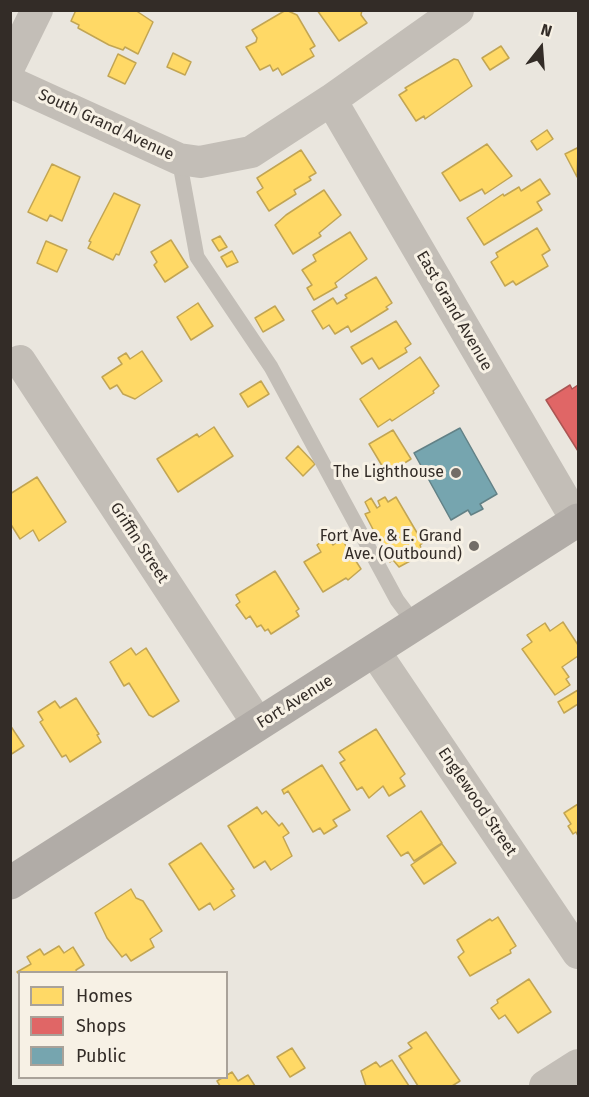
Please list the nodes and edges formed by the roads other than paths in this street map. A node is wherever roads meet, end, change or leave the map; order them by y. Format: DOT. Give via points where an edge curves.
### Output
graph roads {
  1 [pos="36,10"];
  2 [pos="458,10"];
  3 [pos="10,65"];
  4 [pos="10,82"];
  5 [pos="331,100"];
  6 [pos="179,159"];
  7 [pos="20,361"];
  8 [pos="578,521"];
  9 [pos="415,624"];
  10 [pos="375,652"];
  11 [pos="258,724"];
  12 [pos="10,883"];
  13 [pos="579,953"];
  14 [pos="579,1065"];
  15 [pos="545,1086"];
  1 -- 3 [label="street"];
  2 -- 5 [label="street, South Grand Avenue"];
  4 -- 6 [label="street, South Grand Avenue"];
  5 -- 6 [label="street, South Grand Avenue" via="251,152 200,162"];
  5 -- 8 [label="street, East Grand Avenue"];
  6 -- 9 [label="lane" via="197,257 271,367 397,600"];
  7 -- 11 [label="street, Griffin Street"];
  8 -- 9 [label="main road, Fort Avenue"];
  9 -- 10 [label="main road, Fort Avenue"];
  10 -- 11 [label="main road, Fort Avenue"];
  10 -- 13 [label="street, Englewood Street"];
  11 -- 12 [label="main road, Fort Avenue"];
  14 -- 15 [label="street"];
}
